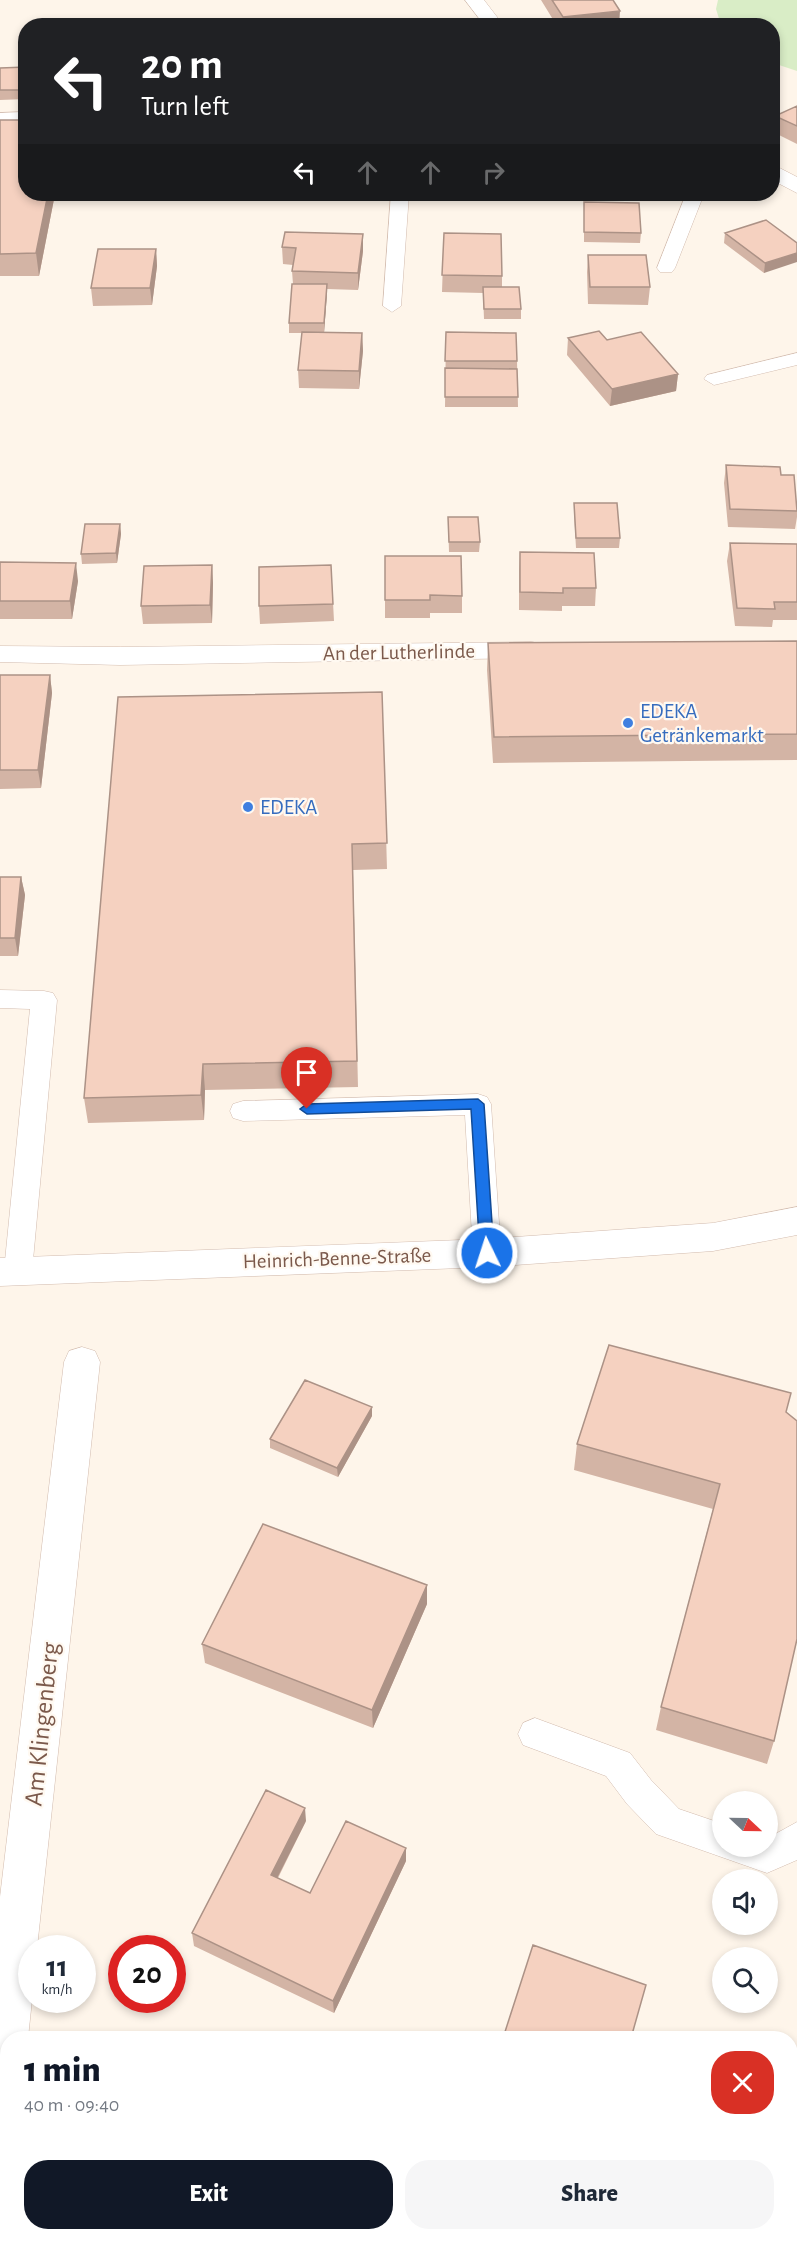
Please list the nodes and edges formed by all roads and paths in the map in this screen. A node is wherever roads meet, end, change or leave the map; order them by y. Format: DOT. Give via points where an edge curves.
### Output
graph roads {
  1 [pos="474,0"];
  2 [pos="489,18"];
  3 [pos="0,118"];
  4 [pos="18,118"];
  5 [pos="780,175"];
  6 [pos="797,187"];
  7 [pos="400,201"];
  8 [pos="692,201"];
  9 [pos="666,268"];
  10 [pos="392,306"];
  11 [pos="797,359"];
  12 [pos="714,379"];
  13 [pos="558,649"];
  14 [pos="0,654"];
  15 [pos="0,999"];
  16 [pos="243,1111"];
  17 [pos="797,1221"];
  18 [pos="487,1253"];
  19 [pos="9,1272"];
  20 [pos="82,1362"];
  21 [pos="535,1734"];
  22 [pos="712,1837"];
  23 [pos="797,1839"];
  24 [pos="778,1851"];
  25 [pos="6,2031"];
  1 -- 2 [label="street"];
  3 -- 4 [label="street"];
  5 -- 6 [label="street"];
  7 -- 10 [label="lane"];
  8 -- 9 [label="lane"];
  11 -- 12 [label="lane"];
  13 -- 14 [label="street, An der Lutherlinde" via="120,656"];
  15 -- 19 [label="lane, Heinrich-Benne-Straße" via="44,1000"];
  16 -- 18 [label="lane" via="478,1104"];
  17 -- 18 [label="street, Heinrich-Benne-Straße" via="713,1237"];
  18 -- 19 [label="street, Heinrich-Benne-Straße"];
  20 -- 25 [label="street, Am Klingenberg"];
  21 -- 22 [label="lane" via="618,1764 668,1822"];
  23 -- 24 [label="lane"];
}
